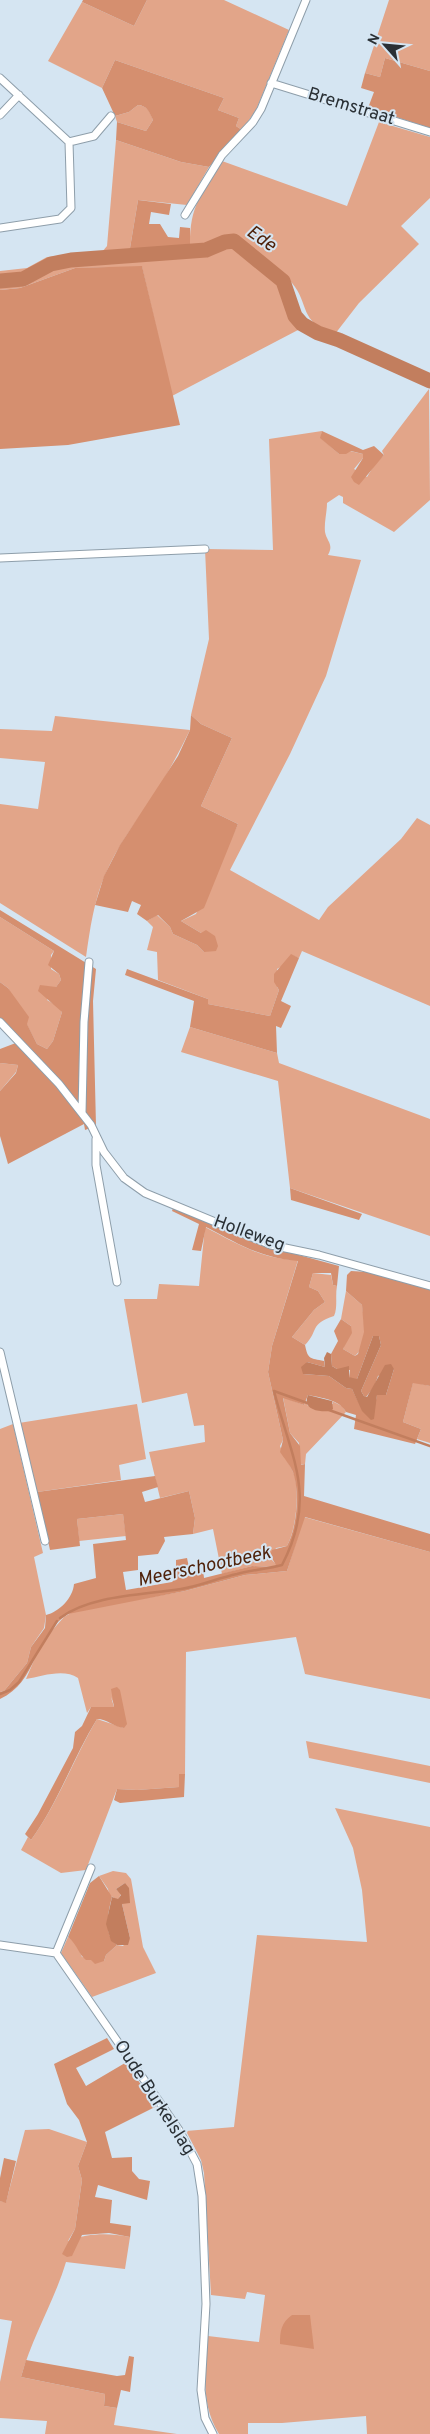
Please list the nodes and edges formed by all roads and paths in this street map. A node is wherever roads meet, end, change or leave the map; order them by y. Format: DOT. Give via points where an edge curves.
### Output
graph roads {
  1 [pos="306,0"];
  2 [pos="0,78"];
  3 [pos="271,83"];
  4 [pos="19,96"];
  5 [pos="0,115"];
  6 [pos="112,116"];
  7 [pos="430,132"];
  8 [pos="69,142"];
  9 [pos="185,216"];
  10 [pos="0,228"];
  11 [pos="205,549"];
  12 [pos="0,558"];
  13 [pos="89,962"];
  14 [pos="0,1022"];
  15 [pos="82,1113"];
  16 [pos="96,1136"];
  17 [pos="117,1282"];
  18 [pos="430,1286"];
  19 [pos="0,1352"];
  20 [pos="45,1541"];
  21 [pos="91,1868"];
  22 [pos="0,1945"];
  23 [pos="56,1953"];
  24 [pos="213,2434"];
  1 -- 3 [label="street"];
  2 -- 4 [label="street"];
  3 -- 7 [label="street, Bremstraat"];
  3 -- 9 [label="street" via="253,122 222,155"];
  4 -- 5 [label="street"];
  4 -- 8 [label="street"];
  6 -- 8 [label="street" via="94,136"];
  8 -- 10 [label="street" via="71,208 60,218"];
  11 -- 12 [label="street"];
  13 -- 15 [label="street"];
  14 -- 15 [label="street, Holleweg"];
  15 -- 16 [label="street, Holleweg"];
  16 -- 17 [label="street" via="96,1165"];
  16 -- 18 [label="street, Holleweg" via="124,1178 145,1193 271,1245"];
  19 -- 20 [label="street"];
  21 -- 23 [label="street"];
  22 -- 23 [label="street"];
  23 -- 24 [label="street, Oude Burkelslag" via="179,2130 197,2164 202,2196 206,2304 201,2390 205,2418"];
}
